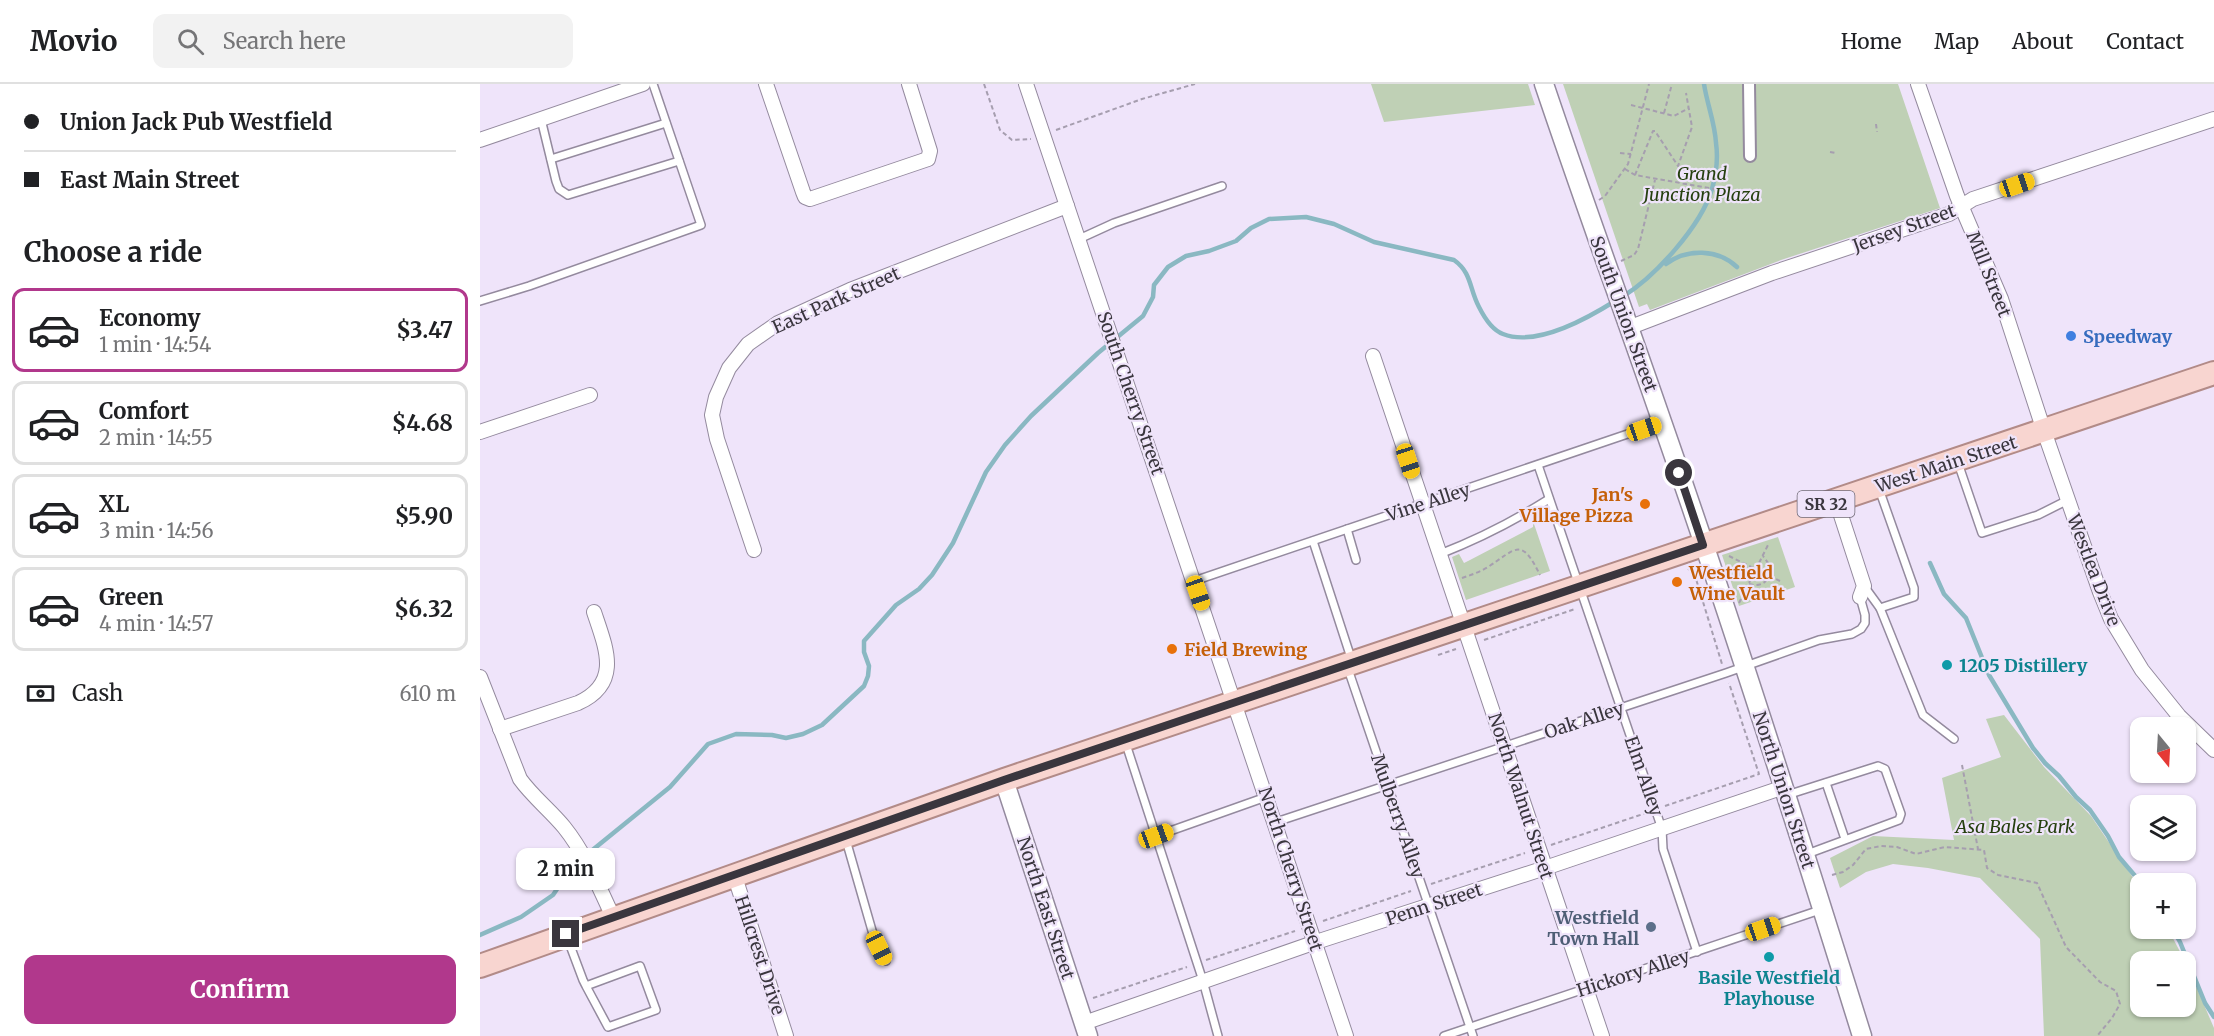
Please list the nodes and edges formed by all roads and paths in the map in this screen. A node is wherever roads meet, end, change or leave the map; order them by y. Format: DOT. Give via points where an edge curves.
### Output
graph roads {
  1 [pos="643,84"];
  2 [pos="652,84"];
  3 [pos="766,84"];
  4 [pos="909,84"];
  5 [pos="984,84"];
  6 [pos="1026,84"];
  7 [pos="1195,84"];
  8 [pos="1544,84"];
  9 [pos="1649,84"];
  10 [pos="1672,84"];
  11 [pos="1749,84"];
  12 [pos="1918,84"];
  13 [pos="1686,93"];
  14 [pos="1631,105"];
  15 [pos="1642,108"];
  16 [pos="1689,108"];
  17 [pos="1664,113"];
  18 [pos="541,119"];
  19 [pos="2214,119"];
  20 [pos="666,123"];
  21 [pos="1876,124"];
  22 [pos="1877,132"];
  23 [pos="1043,135"];
  24 [pos="480,140"];
  25 [pos="1830,152"];
  26 [pos="1620,153"];
  27 [pos="1836,153"];
  28 [pos="1631,154"];
  29 [pos="1750,156"];
  30 [pos="551,159"];
  31 [pos="679,161"];
  32 [pos="1625,169"];
  33 [pos="1635,175"];
  34 [pos="1658,179"];
  35 [pos="1222,186"];
  36 [pos="1737,193"];
  37 [pos="1585,205"];
  38 [pos="1067,206"];
  39 [pos="1961,207"];
  40 [pos="1079,239"];
  41 [pos="1621,261"];
  42 [pos="480,301"];
  43 [pos="1626,321"];
  44 [pos="1373,356"];
  45 [pos="2214,371"];
  46 [pos="590,395"];
  47 [pos="1662,422"];
  48 [pos="2044,431"];
  49 [pos="480,432"];
  50 [pos="1957,460"];
  51 [pos="1538,465"];
  52 [pos="1878,486"];
  53 [pos="1549,499"];
  54 [pos="1836,500"];
  55 [pos="2068,500"];
  56 [pos="1423,504"];
  57 [pos="1347,529"];
  58 [pos="1772,538"];
  59 [pos="1313,541"];
  60 [pos="1703,545"];
  61 [pos="754,550"];
  62 [pos="1440,554"];
  63 [pos="1728,555"];
  64 [pos="1763,556"];
  65 [pos="1356,560"];
  66 [pos="1756,569"];
  67 [pos="1540,574"];
  68 [pos="1770,576"];
  69 [pos="1458,579"];
  70 [pos="1194,581"];
  71 [pos="1780,581"];
  72 [pos="1749,584"];
  73 [pos="1578,587"];
  74 [pos="1862,592"];
  75 [pos="1739,603"];
  76 [pos="1880,608"];
  77 [pos="594,612"];
  78 [pos="1464,625"];
  79 [pos="1349,662"];
  80 [pos="1744,667"];
  81 [pos="480,677"];
  82 [pos="1235,702"];
  83 [pos="1621,708"];
  84 [pos="500,729"];
  85 [pos="1124,739"];
  86 [pos="1954,739"];
  87 [pos="1504,746"];
  88 [pos="2214,750"];
  89 [pos="1962,765"];
  90 [pos="1004,780"];
  91 [pos="1826,783"];
  92 [pos="1388,785"];
  93 [pos="1786,791"];
  94 [pos="1267,797"];
  95 [pos="1275,822"];
  96 [pos="1662,829"];
  97 [pos="844,835"];
  98 [pos="1156,836"];
  99 [pos="1845,839"];
  100 [pos="1978,849"];
  101 [pos="1805,854"];
  102 [pos="1545,868"];
  103 [pos="734,874"];
  104 [pos="1832,875"];
  105 [pos="1429,905"];
  106 [pos="1823,909"];
  107 [pos="613,917"];
  108 [pos="566,934"];
  109 [pos="1316,942"];
  110 [pos="1697,952"];
  111 [pos="886,961"];
  112 [pos="480,966"];
  113 [pos="1203,981"];
  114 [pos="586,986"];
  115 [pos="1586,988"];
  116 [pos="1470,1027"];
  117 [pos="1086,1029"];
  118 [pos="786,1036"];
  119 [pos="1218,1036"];
  120 [pos="1346,1036"];
  121 [pos="1444,1036"];
  122 [pos="1473,1036"];
  123 [pos="1602,1036"];
  124 [pos="1862,1036"];
  125 [pos="2097,1036"];
  1 -- 18 [label="street"];
  2 -- 20 [label="lane"];
  3 -- 4 [label="street" via="804,194 810,199 927,160 930,151"];
  5 -- 23 [label="path" via="1005,136 1017,141"];
  6 -- 23 [label="street, South Cherry Street"];
  7 -- 23 [label="path"];
  8 -- 37 [label="street, South Union Street"];
  9 -- 15 [label="path"];
  10 -- 17 [label="path"];
  11 -- 29 [label="street"];
  12 -- 39 [label="street, Mill Street"];
  13 -- 16 [label="path"];
  14 -- 15 [label="path"];
  15 -- 17 [label="path"];
  15 -- 28 [label="path"];
  16 -- 17 [label="path" via="1674,116"];
  16 -- 33 [label="path" via="1692,127 1678,164 1653,131"];
  18 -- 24 [label="street"];
  18 -- 30 [label="lane"];
  19 -- 39 [label="street, Jersey Street"];
  20 -- 30 [label="lane"];
  20 -- 31 [label="lane"];
  21 -- 22 [label="path"];
  23 -- 38 [label="street, South Cherry Street"];
  25 -- 27 [label="path"];
  26 -- 28 [label="path"];
  28 -- 32 [label="path"];
  30 -- 31 [label="lane" via="556,182 568,195"];
  31 -- 42 [label="lane" via="701,225"];
  32 -- 33 [label="path"];
  32 -- 37 [label="path" via="1605,196"];
  33 -- 34 [label="path"];
  34 -- 36 [label="path"];
  34 -- 41 [label="path" via="1638,249"];
  35 -- 40 [label="lane"];
  37 -- 43 [label="street, South Union Street"];
  38 -- 40 [label="street, South Cherry Street"];
  38 -- 61 [label="street, East Park Street" via="850,290 778,323 747,344 729,368 711,415"];
  39 -- 43 [label="street, Jersey Street"];
  39 -- 48 [label="street, Mill Street" via="2001,299"];
  40 -- 70 [label="street, South Cherry Street"];
  43 -- 47 [label="street, South Union Street"];
  44 -- 56 [label="street, North Walnut Street"];
  45 -- 48 [label="main road, West Main Street / SR 32"];
  46 -- 49 [label="street"];
  47 -- 51 [label="lane, Vine Alley"];
  47 -- 60 [label="street, South Union Street"];
  48 -- 50 [label="main road, West Main Street / SR 32"];
  48 -- 55 [label="street, Westlea Drive"];
  50 -- 52 [label="main road, West Main Street / SR 32"];
  50 -- 55 [label="lane" via="1982,533 2038,515"];
  51 -- 53 [label="lane, Elm Alley"];
  51 -- 56 [label="lane, Vine Alley"];
  52 -- 54 [label="main road, West Main Street / SR 32"];
  52 -- 76 [label="lane" via="1914,588 1914,597"];
  53 -- 62 [label="lane" via="1478,539"];
  53 -- 73 [label="lane, Elm Alley"];
  54 -- 60 [label="main road, West Main Street / SR 32"];
  54 -- 74 [label="street"];
  55 -- 88 [label="street, Westlea Drive" via="2100,592 2127,647 2179,716"];
  56 -- 57 [label="lane, Vine Alley"];
  56 -- 62 [label="street, North Walnut Street"];
  57 -- 59 [label="lane, Vine Alley"];
  57 -- 65 [label="lane"];
  58 -- 64 [label="path"];
  59 -- 70 [label="lane, Vine Alley"];
  59 -- 79 [label="lane, Mulberry Alley"];
  60 -- 73 [label="main road, SR 32"];
  60 -- 80 [label="street, North Union Street"];
  62 -- 78 [label="street, North Walnut Street"];
  63 -- 66 [label="path"];
  64 -- 66 [label="path"];
  64 -- 68 [label="path" via="1771,567"];
  66 -- 68 [label="path"];
  66 -- 72 [label="path"];
  67 -- 69 [label="path" via="1528,554 1515,550 1484,570"];
  68 -- 71 [label="path"];
  68 -- 72 [label="path" via="1763,583"];
  70 -- 82 [label="street, South Cherry Street"];
  72 -- 75 [label="path"];
  73 -- 78 [label="main road, SR 32"];
  73 -- 83 [label="lane, Elm Alley"];
  74 -- 76 [label="lane"];
  74 -- 80 [label="lane, Oak Alley" via="1865,615 1861,629"];
  76 -- 86 [label="lane" via="1923,716"];
  77 -- 84 [label="street" via="607,665 601,687 588,699"];
  78 -- 79 [label="main road, SR 32"];
  78 -- 87 [label="street, North Walnut Street"];
  79 -- 82 [label="main road, SR 32"];
  79 -- 92 [label="lane, Mulberry Alley"];
  80 -- 83 [label="lane, Oak Alley"];
  80 -- 93 [label="street, North Union Street"];
  81 -- 84 [label="street"];
  82 -- 85 [label="main road, SR 32"];
  82 -- 94 [label="street, North Cherry Street"];
  83 -- 87 [label="lane, Oak Alley"];
  83 -- 96 [label="lane, Elm Alley"];
  84 -- 107 [label="street" via="520,779 566,829"];
  85 -- 90 [label="main road, SR 32"];
  85 -- 98 [label="lane"];
  87 -- 92 [label="lane, Oak Alley"];
  87 -- 102 [label="street, North Walnut Street"];
  89 -- 100 [label="path"];
  90 -- 97 [label="main road, SR 32"];
  90 -- 117 [label="street, North East Street"];
  91 -- 93 [label="lane"];
  91 -- 99 [label="lane"];
  91 -- 99 [label="lane" via="1878,766 1885,769 1901,814 1899,820"];
  92 -- 95 [label="lane, Oak Alley"];
  92 -- 105 [label="lane, Mulberry Alley"];
  93 -- 96 [label="street, Penn Street"];
  93 -- 101 [label="street, North Union Street"];
  94 -- 95 [label="street, North Cherry Street"];
  94 -- 98 [label="lane"];
  95 -- 109 [label="street, North Cherry Street"];
  96 -- 102 [label="street, Penn Street"];
  96 -- 110 [label="lane, Elm Alley" via="1663,849"];
  97 -- 103 [label="main road, SR 32"];
  97 -- 111 [label="lane" via="873,934"];
  98 -- 113 [label="lane"];
  99 -- 101 [label="lane"];
  100 -- 104 [label="path" via="1946,847 1916,854 1881,846 1866,849 1853,865"];
  100 -- 125 [label="path" via="1984,850 1988,868 1998,875 2037,883 2066,947 2100,982 2116,991 2120,1004"];
  101 -- 106 [label="street, North Union Street"];
  102 -- 105 [label="street, Penn Street"];
  102 -- 115 [label="street, North Walnut Street"];
  103 -- 107 [label="main road, SR 32"];
  103 -- 118 [label="street, Hillcrest Drive"];
  105 -- 109 [label="street, Penn Street"];
  105 -- 116 [label="lane, Mulberry Alley"];
  106 -- 110 [label="lane, Hickory Alley"];
  106 -- 124 [label="street, North Union Street"];
  107 -- 108 [label="main road, SR 32"];
  108 -- 112 [label="main road, SR 32"];
  108 -- 114 [label="lane"];
  109 -- 113 [label="street, Penn Street"];
  109 -- 120 [label="street, North Cherry Street"];
  110 -- 115 [label="lane, Hickory Alley"];
  113 -- 117 [label="street, Penn Street"];
  113 -- 119 [label="lane"];
  114 -- 114 [label="lane" via="608,1028 656,1011 640,966"];
  115 -- 116 [label="lane, Hickory Alley"];
  115 -- 123 [label="street, North Walnut Street"];
  116 -- 121 [label="lane, Hickory Alley"];
  116 -- 122 [label="lane, Mulberry Alley"];
}
